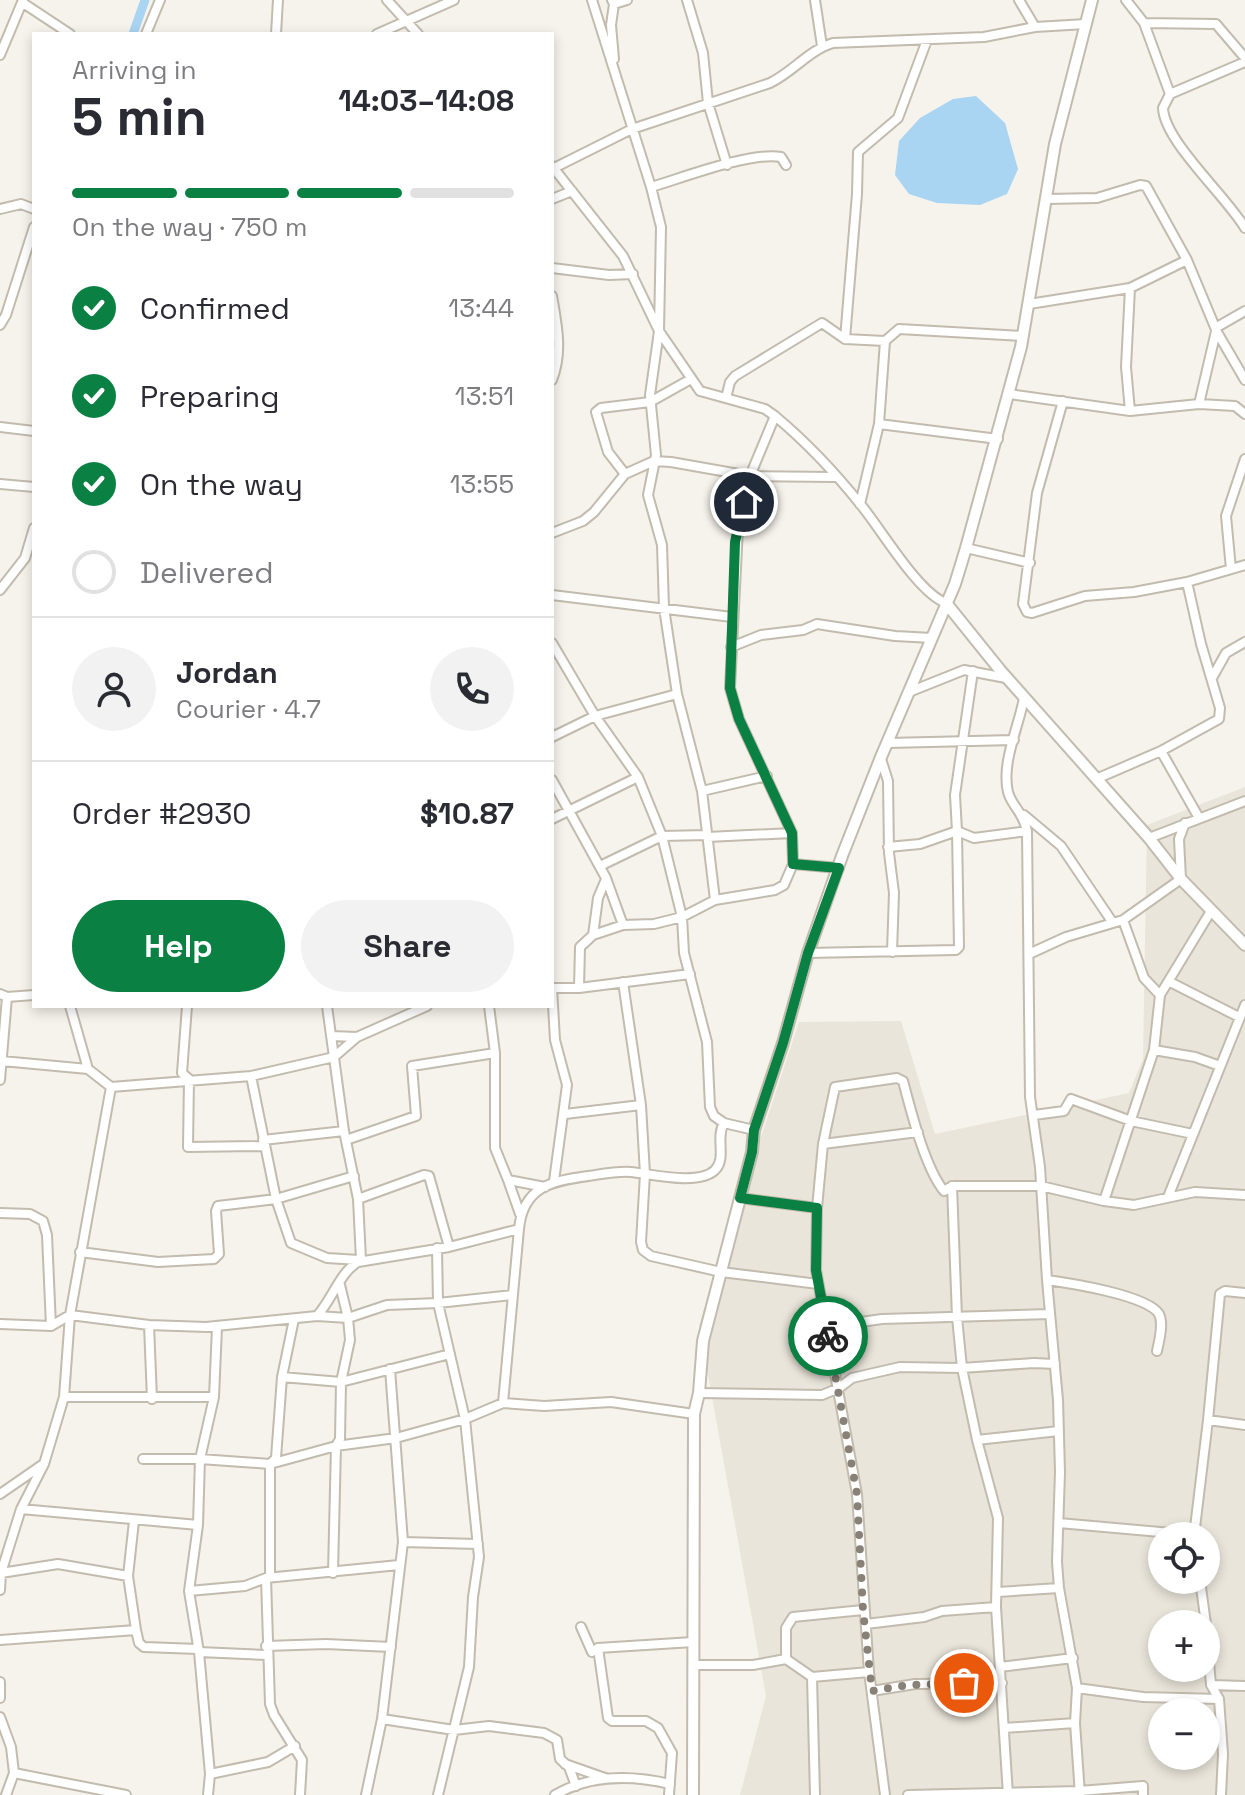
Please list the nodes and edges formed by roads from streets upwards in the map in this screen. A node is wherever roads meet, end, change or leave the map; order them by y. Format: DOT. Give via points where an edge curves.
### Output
graph roads {
  1 [pos="160,0"];
  2 [pos="278,0"];
  3 [pos="387,0"];
  4 [pos="454,0"];
  5 [pos="592,0"];
  6 [pos="627,0"];
  7 [pos="687,0"];
  8 [pos="815,0"];
  9 [pos="1019,0"];
  10 [pos="1092,0"];
  11 [pos="1126,0"];
  12 [pos="23,2"];
  13 [pos="613,2"];
  14 [pos="406,22"];
  15 [pos="1144,23"];
  16 [pos="1086,24"];
  17 [pos="1035,27"];
  18 [pos="67,32"];
  19 [pos="147,32"];
  20 [pos="276,32"];
  21 [pos="382,32"];
  22 [pos="416,32"];
  23 [pos="927,40"];
  24 [pos="822,46"];
  25 [pos="0,55"];
  26 [pos="1245,60"];
  27 [pos="615,72"];
  28 [pos="1170,94"];
  29 [pos="708,103"];
  30 [pos="632,129"];
  31 [pos="727,165"];
  32 [pos="786,165"];
  33 [pos="554,167"];
  34 [pos="554,168"];
  35 [pos="651,187"];
  36 [pos="572,191"];
  37 [pos="554,198"];
  38 [pos="1047,199"];
  39 [pos="32,208"];
  40 [pos="0,209"];
  41 [pos="1245,228"];
  42 [pos="32,233"];
  43 [pos="1187,260"];
  44 [pos="554,268"];
  45 [pos="633,274"];
  46 [pos="1130,288"];
  47 [pos="1029,304"];
  48 [pos="554,308"];
  49 [pos="1245,311"];
  50 [pos="0,325"];
  51 [pos="659,331"];
  52 [pos="1217,332"];
  53 [pos="1023,336"];
  54 [pos="845,339"];
  55 [pos="885,341"];
  56 [pos="554,374"];
  57 [pos="691,379"];
  58 [pos="1245,380"];
  59 [pos="1009,394"];
  60 [pos="726,398"];
  61 [pos="1063,401"];
  62 [pos="650,402"];
  63 [pos="1199,404"];
  64 [pos="1130,411"];
  65 [pos="1245,414"];
  66 [pos="775,416"];
  67 [pos="879,424"];
  68 [pos="0,427"];
  69 [pos="32,431"];
  70 [pos="998,439"];
  71 [pos="1245,459"];
  72 [pos="654,461"];
  73 [pos="625,474"];
  74 [pos="750,476"];
  75 [pos="835,477"];
  76 [pos="0,484"];
  77 [pos="32,487"];
  78 [pos="860,504"];
  79 [pos="554,532"];
  80 [pos="32,535"];
  81 [pos="966,548"];
  82 [pos="1030,563"];
  83 [pos="1245,565"];
  84 [pos="1231,569"];
  85 [pos="1187,582"];
  86 [pos="0,590"];
  87 [pos="554,595"];
  88 [pos="946,603"];
  89 [pos="664,608"];
  90 [pos="732,617"];
  91 [pos="932,638"];
  92 [pos="1245,642"];
  93 [pos="731,647"];
  94 [pos="556,659"];
  95 [pos="973,671"];
  96 [pos="1007,678"];
  97 [pos="1212,679"];
  98 [pos="909,692"];
  99 [pos="677,694"];
  100 [pos="1024,698"];
  101 [pos="595,716"];
  102 [pos="554,736"];
  103 [pos="965,739"];
  104 [pos="1014,740"];
  105 [pos="888,743"];
  106 [pos="1161,751"];
  107 [pos="881,757"];
  108 [pos="767,776"];
  109 [pos="638,777"];
  110 [pos="1096,779"];
  111 [pos="554,784"];
  112 [pos="702,791"];
  113 [pos="1245,801"];
  114 [pos="568,811"];
  115 [pos="1024,815"];
  116 [pos="554,818"];
  117 [pos="1199,818"];
  118 [pos="1185,823"];
  119 [pos="957,831"];
  120 [pos="1027,831"];
  121 [pos="792,833"];
  122 [pos="662,836"];
  123 [pos="707,836"];
  124 [pos="1149,838"];
  125 [pos="888,847"];
  126 [pos="793,864"];
  127 [pos="600,866"];
  128 [pos="839,868"];
  129 [pos="606,878"];
  130 [pos="1181,879"];
  131 [pos="715,900"];
  132 [pos="1211,911"];
  133 [pos="682,917"];
  134 [pos="1123,920"];
  135 [pos="1113,923"];
  136 [pos="623,925"];
  137 [pos="593,935"];
  138 [pos="1245,945"];
  139 [pos="892,952"];
  140 [pos="808,953"];
  141 [pos="1029,954"];
  142 [pos="690,974"];
  143 [pos="623,982"];
  144 [pos="1170,982"];
  145 [pos="554,988"];
  146 [pos="579,988"];
  147 [pos="32,995"];
  148 [pos="1160,995"];
  149 [pos="4,996"];
  150 [pos="1245,1005"];
  151 [pos="71,1008"];
  152 [pos="187,1008"];
  153 [pos="327,1008"];
  154 [pos="422,1008"];
  155 [pos="489,1008"];
  156 [pos="553,1008"];
  157 [pos="1239,1017"];
  158 [pos="331,1036"];
  159 [pos="357,1037"];
  160 [pos="1154,1050"];
  161 [pos="495,1053"];
  162 [pos="334,1057"];
  163 [pos="2,1061"];
  164 [pos="1220,1066"];
  165 [pos="88,1069"];
  166 [pos="251,1076"];
  167 [pos="189,1079"];
  168 [pos="0,1080"];
  169 [pos="111,1087"];
  170 [pos="641,1105"];
  171 [pos="565,1114"];
  172 [pos="1034,1115"];
  173 [pos="1131,1121"];
  174 [pos="724,1123"];
  175 [pos="754,1130"];
  176 [pos="918,1132"];
  177 [pos="1193,1134"];
  178 [pos="345,1136"];
  179 [pos="264,1143"];
  180 [pos="823,1144"];
  181 [pos="645,1174"];
  182 [pos="354,1176"];
  183 [pos="508,1180"];
  184 [pos="550,1184"];
  185 [pos="952,1186"];
  186 [pos="1041,1186"];
  187 [pos="1245,1195"];
  188 [pos="1168,1197"];
  189 [pos="740,1198"];
  190 [pos="276,1199"];
  191 [pos="358,1199"];
  192 [pos="1104,1201"];
  193 [pos="817,1208"];
  194 [pos="0,1213"];
  195 [pos="520,1215"];
  196 [pos="519,1229"];
  197 [pos="449,1247"];
  198 [pos="437,1248"];
  199 [pos="80,1252"];
  200 [pos="359,1261"];
  201 [pos="721,1272"];
  202 [pos="1047,1280"];
  203 [pos="818,1284"];
  204 [pos="340,1285"];
  205 [pos="1245,1293"];
  206 [pos="513,1295"];
  207 [pos="438,1303"];
  208 [pos="1050,1314"];
  209 [pos="70,1315"];
  210 [pos="317,1316"];
  211 [pos="957,1317"];
  212 [pos="348,1318"];
  213 [pos="294,1319"];
  214 [pos="0,1324"];
  215 [pos="149,1325"];
  216 [pos="51,1326"];
  217 [pos="217,1327"];
  218 [pos="826,1327"];
  219 [pos="1157,1351"];
  220 [pos="450,1354"];
  221 [pos="1055,1364"];
  222 [pos="962,1368"];
  223 [pos="390,1369"];
  224 [pos="282,1377"];
  225 [pos="341,1382"];
  226 [pos="839,1388"];
  227 [pos="699,1393"];
  228 [pos="64,1397"];
  229 [pos="214,1397"];
  230 [pos="152,1399"];
  231 [pos="503,1403"];
  232 [pos="694,1414"];
  233 [pos="465,1419"];
  234 [pos="1208,1420"];
  235 [pos="1245,1425"];
  236 [pos="1059,1431"];
  237 [pos="396,1438"];
  238 [pos="977,1440"];
  239 [pos="336,1446"];
  240 [pos="143,1459"];
  241 [pos="200,1459"];
  242 [pos="44,1464"];
  243 [pos="270,1464"];
  244 [pos="0,1494"];
  245 [pos="21,1509"];
  246 [pos="134,1521"];
  247 [pos="1196,1522"];
  248 [pos="1059,1523"];
  249 [pos="198,1525"];
  250 [pos="1148,1532"];
  251 [pos="403,1542"];
  252 [pos="478,1544"];
  253 [pos="399,1565"];
  254 [pos="1,1573"];
  255 [pos="333,1573"];
  256 [pos="128,1576"];
  257 [pos="266,1578"];
  258 [pos="1059,1588"];
  259 [pos="0,1590"];
  260 [pos="189,1591"];
  261 [pos="998,1592"];
  262 [pos="996,1607"];
  263 [pos="863,1610"];
  264 [pos="866,1624"];
  265 [pos="581,1627"];
  266 [pos="136,1630"];
  267 [pos="0,1640"];
  268 [pos="693,1642"];
  269 [pos="391,1647"];
  270 [pos="598,1648"];
  271 [pos="198,1650"];
  272 [pos="267,1650"];
  273 [pos="1073,1658"];
  274 [pos="786,1659"];
  275 [pos="694,1665"];
  276 [pos="1000,1667"];
  277 [pos="869,1672"];
  278 [pos="812,1677"];
  279 [pos="0,1682"];
  280 [pos="1211,1682"];
  281 [pos="1002,1683"];
  282 [pos="1211,1685"];
  283 [pos="1245,1686"];
  284 [pos="1077,1688"];
  285 [pos="872,1691"];
  286 [pos="0,1698"];
  287 [pos="1181,1698"];
  288 [pos="1218,1698"];
  289 [pos="1220,1713"];
  290 [pos="0,1717"];
  291 [pos="382,1719"];
  292 [pos="1075,1723"];
  293 [pos="1004,1728"];
  294 [pos="454,1730"];
  295 [pos="0,1741"];
  296 [pos="295,1746"];
  297 [pos="11,1747"];
  298 [pos="565,1764"];
  299 [pos="14,1773"];
  300 [pos="210,1774"];
  301 [pos="606,1778"];
  302 [pos="670,1784"];
  303 [pos="576,1786"];
  304 [pos="4,1793"];
  305 [pos="1080,1793"];
  306 [pos="933,1794"];
  307 [pos="1008,1794"];
  308 [pos="126,1795"];
  309 [pos="208,1795"];
  310 [pos="300,1795"];
  311 [pos="366,1795"];
  312 [pos="438,1795"];
  313 [pos="555,1795"];
  314 [pos="669,1795"];
  315 [pos="693,1795"];
  316 [pos="815,1795"];
  317 [pos="885,1795"];
  318 [pos="908,1795"];
  319 [pos="1143,1795"];
  320 [pos="1221,1795"];
  1 -- 19 [label="street"];
  2 -- 20 [label="street"];
  3 -- 14 [label="street"];
  4 -- 14 [label="street"];
  5 -- 27 [label="street"];
  6 -- 13 [label="street"];
  7 -- 29 [label="street" via="701,43"];
  8 -- 24 [label="street"];
  9 -- 17 [label="street"];
  10 -- 16 [label="street"];
  11 -- 15 [label="street"];
  12 -- 18 [label="street"];
  12 -- 25 [label="street"];
  13 -- 27 [label="street"];
  14 -- 21 [label="street"];
  14 -- 22 [label="street"];
  15 -- 26 [label="street" via="1216,24"];
  15 -- 28 [label="street"];
  16 -- 17 [label="street"];
  16 -- 38 [label="street" via="1055,144"];
  17 -- 23 [label="street"];
  23 -- 24 [label="street"];
  23 -- 54 [label="street" via="898,118 858,152"];
  24 -- 29 [label="street" via="781,78"];
  26 -- 28 [label="street"];
  27 -- 30 [label="street"];
  28 -- 41 [label="street" via="1163,108 1165,121"];
  29 -- 30 [label="street"];
  29 -- 31 [label="street"];
  30 -- 33 [label="street"];
  30 -- 35 [label="street"];
  31 -- 32 [label="street" via="776,156"];
  31 -- 35 [label="street"];
  34 -- 36 [label="street"];
  35 -- 51 [label="street" via="662,238"];
  36 -- 37 [label="street"];
  36 -- 45 [label="street"];
  38 -- 43 [label="street" via="1097,198 1143,185"];
  38 -- 47 [label="street"];
  39 -- 40 [label="street" via="21,204"];
  42 -- 50 [label="street"];
  43 -- 46 [label="street"];
  43 -- 52 [label="street"];
  44 -- 45 [label="street"];
  45 -- 51 [label="street"];
  46 -- 47 [label="street"];
  46 -- 64 [label="street"];
  47 -- 53 [label="street"];
  48 -- 56 [label="street" via="559,338"];
  49 -- 52 [label="street"];
  51 -- 57 [label="street"];
  51 -- 62 [label="street"];
  52 -- 58 [label="street"];
  52 -- 63 [label="street"];
  53 -- 55 [label="street" via="899,329"];
  53 -- 59 [label="street"];
  54 -- 55 [label="street"];
  54 -- 60 [label="street" via="822,323 735,376"];
  55 -- 67 [label="street"];
  57 -- 60 [label="street" via="700,391"];
  57 -- 62 [label="street"];
  59 -- 61 [label="street"];
  59 -- 70 [label="street"];
  60 -- 66 [label="street"];
  61 -- 64 [label="street"];
  61 -- 82 [label="street" via="1037,493"];
  62 -- 72 [label="street"];
  62 -- 73 [label="street" via="596,412 608,452"];
  63 -- 64 [label="street"];
  63 -- 65 [label="street" via="1235,406"];
  66 -- 74 [label="street"];
  66 -- 75 [label="street"];
  67 -- 70 [label="street"];
  67 -- 78 [label="street"];
  68 -- 69 [label="street"];
  70 -- 81 [label="street"];
  71 -- 84 [label="street" via="1226,516"];
  72 -- 73 [label="street"];
  72 -- 74 [label="street"];
  72 -- 89 [label="street" via="648,495 662,545"];
  73 -- 79 [label="street" via="583,521"];
  74 -- 75 [label="street"];
  74 -- 90 [label="street" via="735,542"];
  75 -- 78 [label="street"];
  76 -- 77 [label="street"];
  78 -- 88 [label="street" via="918,580"];
  80 -- 86 [label="street" via="25,558"];
  81 -- 82 [label="street"];
  81 -- 88 [label="street"];
  82 -- 85 [label="street" via="1023,604 1032,613 1085,596"];
  83 -- 84 [label="street"];
  84 -- 85 [label="street"];
  85 -- 97 [label="street"];
  87 -- 89 [label="street"];
  88 -- 91 [label="street"];
  88 -- 96 [label="street"];
  89 -- 90 [label="street"];
  89 -- 99 [label="street"];
  90 -- 93 [label="street"];
  91 -- 93 [label="street" via="817,624"];
  91 -- 98 [label="street"];
  92 -- 97 [label="street" via="1221,658"];
  93 -- 108 [label="street" via="730,688"];
  94 -- 101 [label="street"];
  95 -- 96 [label="street"];
  95 -- 98 [label="street" via="955,672"];
  95 -- 103 [label="street"];
  96 -- 100 [label="street"];
  97 -- 106 [label="street" via="1219,719"];
  98 -- 105 [label="street"];
  99 -- 101 [label="street"];
  99 -- 112 [label="street"];
  100 -- 104 [label="street"];
  100 -- 110 [label="street"];
  101 -- 102 [label="street"];
  101 -- 109 [label="street"];
  103 -- 104 [label="street"];
  103 -- 105 [label="street"];
  103 -- 119 [label="street" via="955,795"];
  104 -- 115 [label="street" via="1006,780 1010,797"];
  105 -- 107 [label="street"];
  106 -- 110 [label="street"];
  106 -- 117 [label="street"];
  107 -- 125 [label="street" via="888,781"];
  107 -- 128 [label="street"];
  108 -- 112 [label="street"];
  108 -- 121 [label="street"];
  109 -- 114 [label="street"];
  109 -- 122 [label="street"];
  110 -- 124 [label="street"];
  111 -- 114 [label="street"];
  112 -- 123 [label="street"];
  113 -- 117 [label="street"];
  114 -- 116 [label="street"];
  114 -- 127 [label="street"];
  115 -- 120 [label="street"];
  115 -- 135 [label="street" via="1061,846"];
  117 -- 118 [label="street"];
  118 -- 124 [label="street"];
  118 -- 130 [label="street" via="1179,839"];
  119 -- 120 [label="street" via="974,838"];
  119 -- 125 [label="street" via="920,844"];
  119 -- 139 [label="street" via="959,947"];
  120 -- 141 [label="street"];
  121 -- 123 [label="street"];
  121 -- 126 [label="street"];
  122 -- 123 [label="street"];
  122 -- 127 [label="street"];
  122 -- 133 [label="street"];
  123 -- 131 [label="street"];
  124 -- 130 [label="street"];
  125 -- 139 [label="street" via="894,893"];
  126 -- 128 [label="street"];
  126 -- 131 [label="street" via="784,885 775,890"];
  127 -- 129 [label="street"];
  128 -- 140 [label="street"];
  129 -- 136 [label="street"];
  129 -- 137 [label="street"];
  130 -- 132 [label="street"];
  130 -- 134 [label="street"];
  131 -- 133 [label="street"];
  132 -- 138 [label="street"];
  132 -- 144 [label="street"];
  133 -- 136 [label="street"];
  133 -- 142 [label="street"];
  134 -- 135 [label="street"];
  134 -- 148 [label="street" via="1144,978"];
  135 -- 141 [label="street"];
  136 -- 137 [label="street"];
  137 -- 146 [label="street" via="580,947"];
  139 -- 140 [label="street"];
  140 -- 175 [label="street"];
  141 -- 172 [label="street"];
  142 -- 143 [label="street"];
  142 -- 174 [label="street" via="707,1042 710,1107"];
  143 -- 146 [label="street"];
  143 -- 170 [label="street"];
  144 -- 148 [label="street"];
  144 -- 157 [label="street"];
  145 -- 146 [label="street"];
  147 -- 149 [label="street"];
  148 -- 160 [label="street"];
  149 -- 163 [label="street"];
  150 -- 157 [label="street"];
  151 -- 165 [label="street"];
  152 -- 167 [label="street" via="181,1066"];
  153 -- 158 [label="street"];
  154 -- 159 [label="street"];
  155 -- 161 [label="street"];
  156 -- 171 [label="street" via="567,1085"];
  157 -- 164 [label="street"];
  158 -- 159 [label="street"];
  158 -- 162 [label="street"];
  159 -- 162 [label="street"];
  160 -- 164 [label="street"];
  160 -- 173 [label="street"];
  161 -- 178 [label="street" via="412,1066 416,1116"];
  161 -- 183 [label="street" via="495,1148"];
  162 -- 166 [label="street"];
  162 -- 178 [label="street"];
  163 -- 165 [label="street"];
  163 -- 168 [label="street"];
  164 -- 177 [label="street"];
  165 -- 169 [label="street"];
  166 -- 167 [label="street"];
  166 -- 179 [label="street"];
  167 -- 169 [label="street"];
  167 -- 179 [label="street" via="188,1147"];
  169 -- 199 [label="street"];
  170 -- 171 [label="street"];
  170 -- 181 [label="street"];
  171 -- 184 [label="street"];
  172 -- 173 [label="street" via="1064,1111 1071,1099"];
  172 -- 186 [label="street"];
  173 -- 177 [label="street"];
  173 -- 192 [label="street"];
  174 -- 175 [label="street"];
  174 -- 181 [label="street" via="718,1165 710,1173 675,1178"];
  175 -- 189 [label="street"];
  176 -- 180 [label="street"];
  176 -- 180 [label="street" via="903,1081 897,1078 835,1087"];
  176 -- 185 [label="street" via="941,1187 944,1191"];
  177 -- 188 [label="street"];
  178 -- 179 [label="street"];
  178 -- 182 [label="street"];
  179 -- 190 [label="street"];
  180 -- 193 [label="street"];
  181 -- 184 [label="street" via="621,1172"];
  181 -- 201 [label="street" via="643,1250"];
  182 -- 190 [label="street"];
  182 -- 191 [label="street"];
  183 -- 184 [label="street"];
  183 -- 195 [label="street"];
  184 -- 195 [label="street" via="534,1192"];
  185 -- 186 [label="street"];
  185 -- 211 [label="street"];
  186 -- 192 [label="street"];
  186 -- 202 [label="street"];
  187 -- 188 [label="street" via="1195,1192"];
  188 -- 192 [label="street" via="1134,1205"];
  189 -- 193 [label="street"];
  189 -- 201 [label="street"];
  190 -- 199 [label="street" via="218,1206 219,1254 214,1259 158,1262"];
  190 -- 200 [label="street" via="291,1243 327,1258"];
  191 -- 197 [label="street" via="429,1176"];
  191 -- 200 [label="street"];
  193 -- 203 [label="street"];
  194 -- 216 [label="street" via="30,1214 43,1221"];
  195 -- 196 [label="street"];
  196 -- 197 [label="street"];
  196 -- 206 [label="street"];
  197 -- 198 [label="street"];
  198 -- 200 [label="street"];
  198 -- 207 [label="street"];
  199 -- 209 [label="street"];
  200 -- 204 [label="street" via="346,1270"];
  201 -- 203 [label="street"];
  201 -- 227 [label="street" via="703,1341"];
  202 -- 208 [label="street"];
  202 -- 219 [label="street" via="1149,1305 1161,1321"];
  203 -- 218 [label="street"];
  204 -- 210 [label="street"];
  204 -- 212 [label="street"];
  205 -- 234 [label="street" via="1220,1294"];
  206 -- 207 [label="street"];
  206 -- 231 [label="street"];
  207 -- 212 [label="street" via="387,1305"];
  207 -- 220 [label="street"];
  208 -- 211 [label="street"];
  208 -- 221 [label="street"];
  209 -- 215 [label="street"];
  209 -- 216 [label="street"];
  209 -- 228 [label="street"];
  210 -- 212 [label="street"];
  210 -- 213 [label="street"];
  211 -- 218 [label="street"];
  211 -- 222 [label="street"];
  212 -- 225 [label="street" via="350,1348"];
  213 -- 217 [label="street"];
  213 -- 224 [label="street"];
  214 -- 216 [label="street"];
  215 -- 217 [label="street"];
  215 -- 230 [label="street"];
  217 -- 229 [label="street"];
  218 -- 226 [label="street"];
  220 -- 223 [label="street"];
  220 -- 233 [label="street"];
  221 -- 222 [label="street"];
  221 -- 236 [label="street"];
  222 -- 226 [label="street" via="900,1367 852,1378"];
  222 -- 238 [label="street"];
  223 -- 225 [label="street"];
  223 -- 237 [label="street"];
  224 -- 225 [label="street"];
  224 -- 243 [label="street" via="276,1458"];
  225 -- 239 [label="street"];
  226 -- 227 [label="street" via="819,1395"];
  226 -- 263 [label="street" via="857,1498"];
  227 -- 232 [label="street"];
  228 -- 230 [label="street"];
  228 -- 242 [label="street"];
  229 -- 230 [label="street"];
  229 -- 241 [label="street"];
  231 -- 232 [label="street" via="611,1402"];
  231 -- 233 [label="street"];
  232 -- 268 [label="street"];
  233 -- 237 [label="street"];
  233 -- 252 [label="street"];
  234 -- 235 [label="street"];
  234 -- 247 [label="street"];
  236 -- 238 [label="street"];
  236 -- 248 [label="street"];
  237 -- 239 [label="street"];
  237 -- 251 [label="street"];
  238 -- 261 [label="street" via="998,1518"];
  239 -- 243 [label="street"];
  239 -- 255 [label="street"];
  240 -- 241 [label="street"];
  241 -- 243 [label="street"];
  241 -- 249 [label="street"];
  242 -- 244 [label="street"];
  242 -- 245 [label="street"];
  243 -- 257 [label="street"];
  245 -- 246 [label="street"];
  245 -- 254 [label="street"];
  246 -- 249 [label="street"];
  246 -- 256 [label="street"];
  248 -- 250 [label="street"];
  248 -- 258 [label="street"];
  249 -- 260 [label="street"];
  251 -- 252 [label="street"];
  251 -- 253 [label="street"];
  252 -- 294 [label="street" via="469,1667"];
  253 -- 255 [label="street"];
  253 -- 269 [label="street"];
  254 -- 256 [label="street" via="58,1564"];
  254 -- 259 [label="street"];
  255 -- 257 [label="street"];
  256 -- 266 [label="street"];
  257 -- 260 [label="street" via="245,1586"];
  257 -- 272 [label="street"];
  258 -- 261 [label="street"];
  258 -- 273 [label="street"];
  260 -- 271 [label="street"];
  261 -- 262 [label="street"];
  262 -- 264 [label="street"];
  262 -- 276 [label="street"];
  263 -- 264 [label="street"];
  263 -- 274 [label="street" via="793,1617 786,1628"];
  264 -- 277 [label="street"];
  265 -- 270 [label="street" via="592,1652"];
  266 -- 267 [label="street"];
  266 -- 271 [label="street" via="144,1647"];
  268 -- 270 [label="street"];
  268 -- 275 [label="street"];
  269 -- 272 [label="street" via="326,1644"];
  269 -- 291 [label="street"];
  270 -- 302 [label="street" via="608,1718 646,1721 658,1728 672,1753"];
  271 -- 272 [label="street"];
  271 -- 300 [label="street"];
  272 -- 296 [label="street" via="272,1710"];
  273 -- 276 [label="street"];
  273 -- 284 [label="street"];
  274 -- 275 [label="street"];
  274 -- 278 [label="street"];
  275 -- 315 [label="street"];
  276 -- 281 [label="street"];
  277 -- 278 [label="street"];
  277 -- 285 [label="street"];
  278 -- 316 [label="street"];
  279 -- 286 [label="street"];
  280 -- 282 [label="street"];
  281 -- 285 [label="street"];
  281 -- 293 [label="street"];
  282 -- 283 [label="street"];
  282 -- 288 [label="street"];
  284 -- 287 [label="street"];
  284 -- 292 [label="street"];
  285 -- 317 [label="street"];
  289 -- 320 [label="street"];
  290 -- 297 [label="street"];
  291 -- 294 [label="street"];
  291 -- 311 [label="street"];
  292 -- 293 [label="street"];
  292 -- 305 [label="street"];
  293 -- 307 [label="street"];
  294 -- 298 [label="street" via="489,1726 547,1734 557,1740"];
  294 -- 312 [label="street"];
  295 -- 297 [label="street"];
  296 -- 300 [label="street" via="268,1762"];
  296 -- 310 [label="street" via="303,1763"];
  297 -- 299 [label="street"];
  298 -- 301 [label="street"];
  298 -- 303 [label="street"];
  299 -- 304 [label="street"];
  299 -- 308 [label="street"];
  300 -- 309 [label="street"];
  301 -- 302 [label="street"];
  301 -- 303 [label="street"];
  302 -- 314 [label="street"];
  303 -- 313 [label="street"];
  305 -- 307 [label="street"];
  305 -- 319 [label="street" via="1143,1786"];
  306 -- 307 [label="street"];
  306 -- 318 [label="street"];
}
